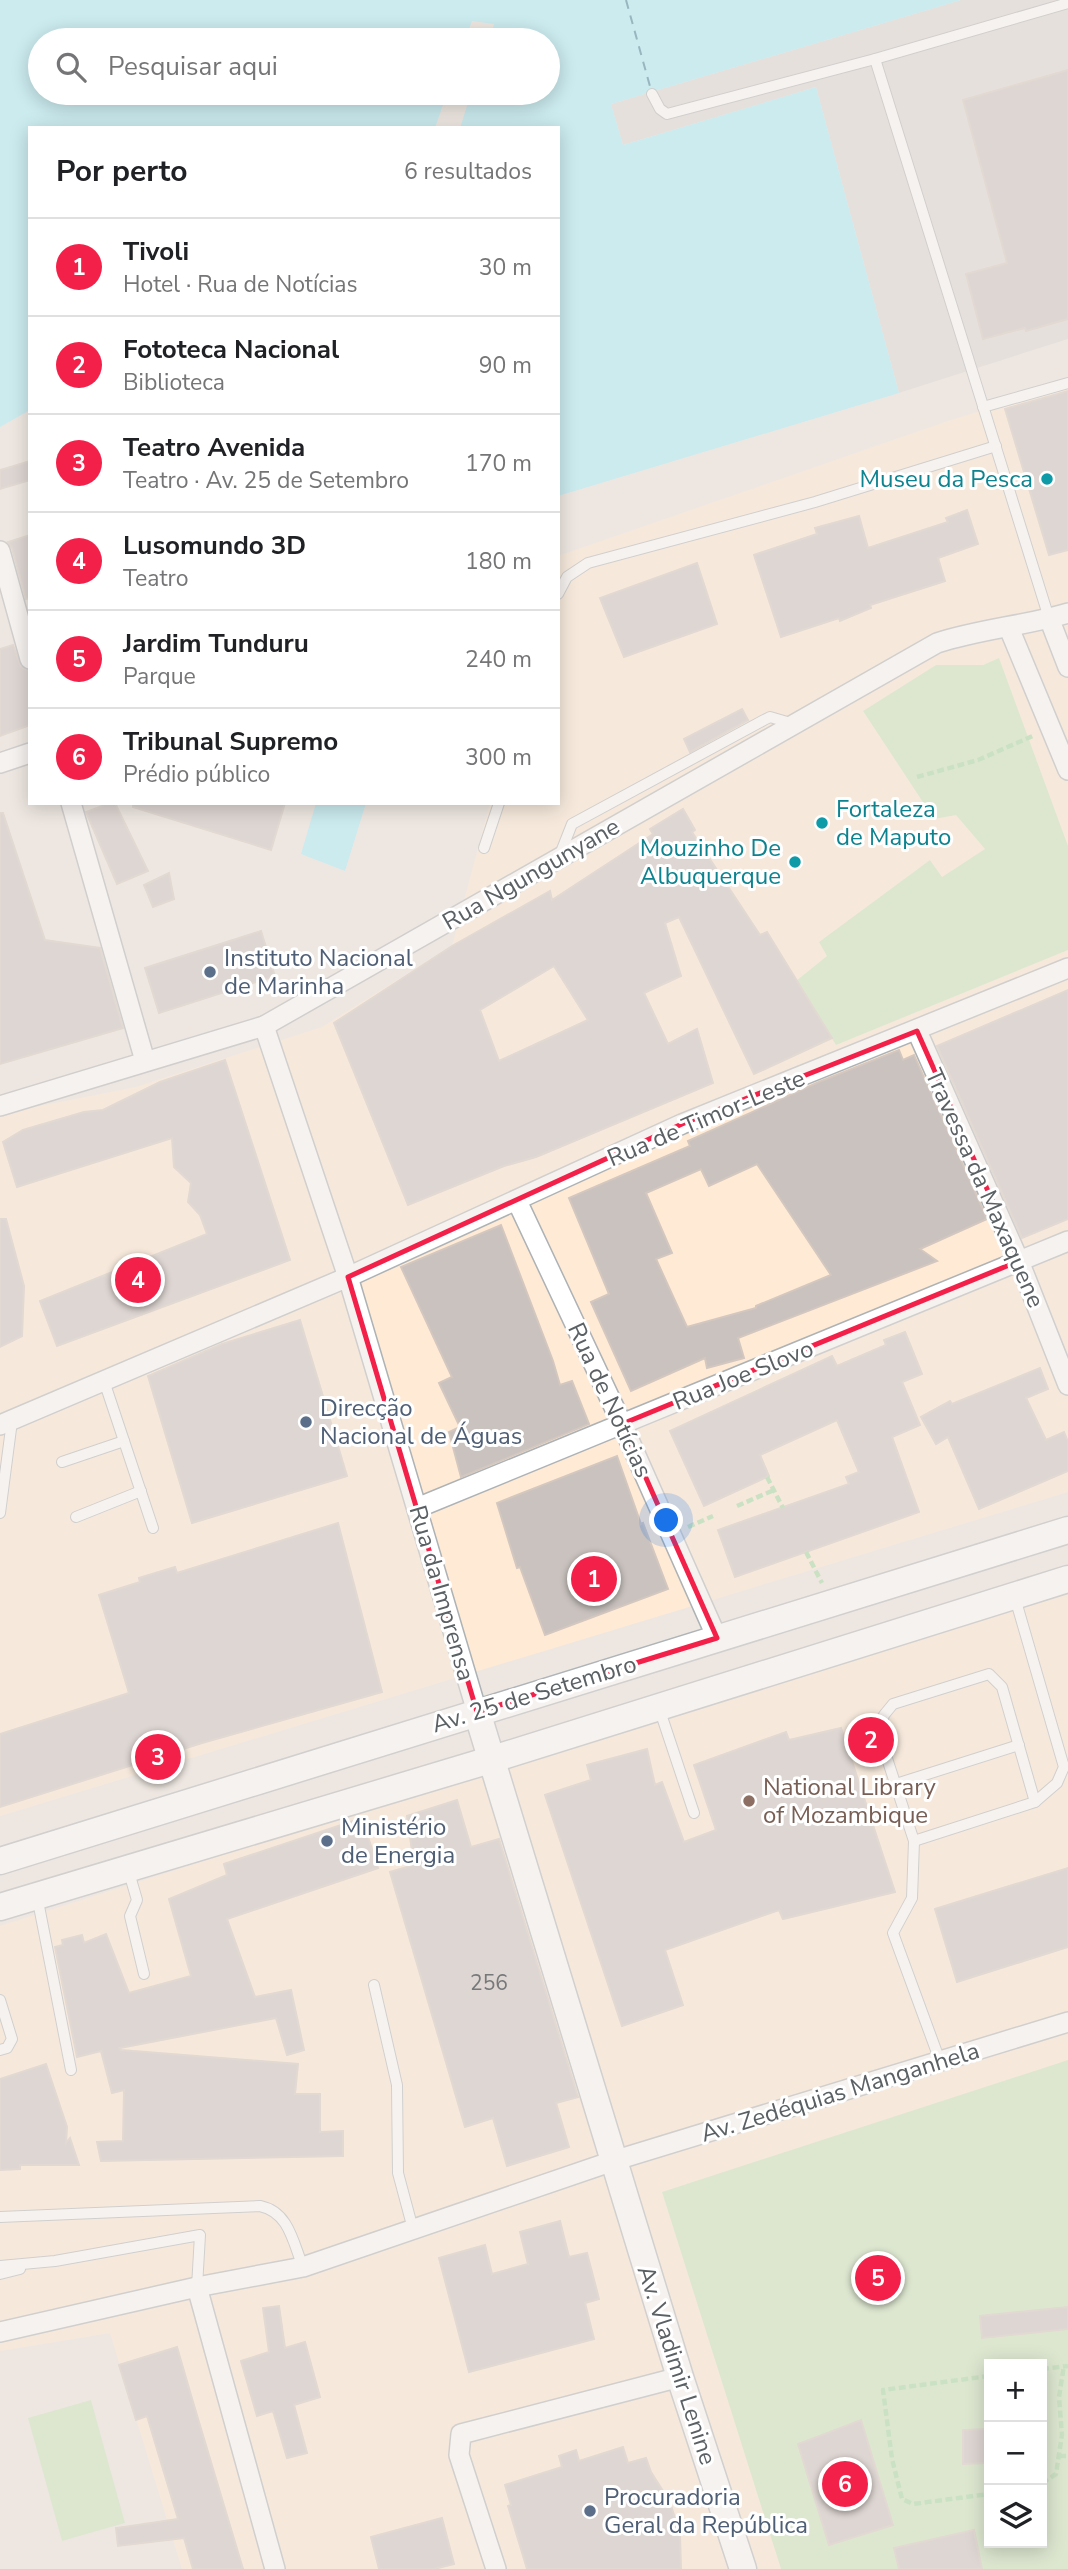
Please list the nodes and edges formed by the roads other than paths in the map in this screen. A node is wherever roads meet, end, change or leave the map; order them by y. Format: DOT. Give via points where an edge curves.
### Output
graph roads {
  1 [pos="1068,3"];
  2 [pos="875,59"];
  3 [pos="652,94"];
  4 [pos="1068,383"];
  5 [pos="983,407"];
  6 [pos="996,446"];
  7 [pos="0,551"];
  8 [pos="560,591"];
  9 [pos="1058,615"];
  10 [pos="1009,628"];
  11 [pos="28,652"];
  12 [pos="1068,667"];
  13 [pos="28,754"];
  14 [pos="0,762"];
  15 [pos="1068,769"];
  16 [pos="72,805"];
  17 [pos="498,805"];
  18 [pos="484,848"];
  19 [pos="1068,968"];
  20 [pos="264,1027"];
  21 [pos="916,1031"];
  22 [pos="145,1061"];
  23 [pos="0,1106"];
  24 [pos="517,1201"];
  25 [pos="1068,1241"];
  26 [pos="1019,1261"];
  27 [pos="348,1277"];
  28 [pos="104,1381"];
  29 [pos="1068,1385"];
  30 [pos="6,1423"];
  31 [pos="622,1424"];
  32 [pos="124,1441"];
  33 [pos="62,1462"];
  34 [pos="141,1491"];
  35 [pos="417,1508"];
  36 [pos="0,1513"];
  37 [pos="76,1517"];
  38 [pos="153,1528"];
  39 [pos="1068,1530"];
  40 [pos="1068,1578"];
  41 [pos="1014,1594"];
  42 [pos="717,1638"];
  43 [pos="659,1707"];
  44 [pos="477,1712"];
  45 [pos="1019,1745"];
  46 [pos="491,1760"];
  47 [pos="896,1784"];
  48 [pos="1035,1802"];
  49 [pos="694,1813"];
  50 [pos="914,1841"];
  51 [pos="0,1861"];
  52 [pos="128,1868"];
  53 [pos="37,1896"];
  54 [pos="0,1907"];
  55 [pos="144,1974"];
  56 [pos="374,1985"];
  57 [pos="0,2000"];
  58 [pos="1068,2022"];
  59 [pos="0,2050"];
  60 [pos="940,2061"];
  61 [pos="71,2070"];
  62 [pos="613,2161"];
  63 [pos="0,2217"];
  64 [pos="413,2229"];
  65 [pos="55,2260"];
  66 [pos="0,2266"];
  67 [pos="303,2267"];
  68 [pos="0,2274"];
  69 [pos="197,2287"];
  70 [pos="0,2332"];
  71 [pos="680,2377"];
  72 [pos="275,2569"];
  73 [pos="496,2569"];
  74 [pos="743,2569"];
  1 -- 2 [label="lane"];
  2 -- 3 [label="lane" via="667,114"];
  2 -- 5 [label="lane"];
  4 -- 5 [label="lane"];
  5 -- 6 [label="lane"];
  6 -- 8 [label="lane" via="815,502 588,563 576,569"];
  6 -- 9 [label="lane"];
  7 -- 11 [label="street"];
  9 -- 10 [label="street, Rua Ngungunyane"];
  9 -- 12 [label="street"];
  10 -- 15 [label="street"];
  10 -- 20 [label="street, Rua Ngungunyane" via="970,632 937,643"];
  13 -- 14 [label="street"];
  16 -- 22 [label="street"];
  17 -- 18 [label="lane"];
  19 -- 21 [label="street, Rua de Timor-Leste"];
  20 -- 22 [label="street, Rua Ngungunyane"];
  20 -- 27 [label="street, Rua da Imprensa"];
  21 -- 24 [label="street, Rua de Timor-Leste" via="682,1124"];
  21 -- 26 [label="street, Travessa da Maxaquene"];
  22 -- 23 [label="street, Rua Ngungunyane"];
  24 -- 27 [label="street, Rua de Timor-Leste"];
  24 -- 31 [label="street, Rua de Notícias"];
  25 -- 26 [label="street, Rua Joe Slovo"];
  26 -- 29 [label="street, Travessa da Maxaquene"];
  26 -- 31 [label="street, Rua Joe Slovo"];
  27 -- 28 [label="street, Rua de Timor-Leste"];
  27 -- 35 [label="street, Rua da Imprensa"];
  28 -- 30 [label="street, Rua de Timor-Leste"];
  28 -- 32 [label="lane"];
  30 -- 36 [label="lane"];
  31 -- 35 [label="street, Rua Joe Slovo"];
  31 -- 42 [label="street, Rua de Notícias"];
  32 -- 33 [label="lane"];
  32 -- 34 [label="lane"];
  34 -- 37 [label="lane"];
  34 -- 38 [label="lane"];
  35 -- 44 [label="street, Rua da Imprensa"];
  39 -- 42 [label="main road, Av. 25 de Setembro"];
  40 -- 41 [label="main road, Av. 25 de Setembro"];
  41 -- 43 [label="main road, Av. 25 de Setembro"];
  41 -- 48 [label="lane" via="1064,1767 1056,1783"];
  42 -- 44 [label="main road, Av. 25 de Setembro"];
  43 -- 46 [label="main road, Av. 25 de Setembro"];
  43 -- 49 [label="lane"];
  44 -- 46 [label="main road, Rua da Imprensa"];
  44 -- 51 [label="main road, Av. 25 de Setembro"];
  45 -- 47 [label="lane"];
  45 -- 47 [label="lane" via="1002,1687 989,1674 893,1704 884,1715 879,1734"];
  45 -- 48 [label="lane"];
  46 -- 52 [label="main road, Av. 25 de Setembro"];
  46 -- 62 [label="main road, Rua da Imprensa"];
  47 -- 50 [label="lane"];
  48 -- 50 [label="lane"];
  50 -- 60 [label="lane" via="912,1898 893,1933"];
  52 -- 53 [label="main road, Av. 25 de Setembro"];
  52 -- 55 [label="lane" via="137,1899 130,1916"];
  53 -- 54 [label="main road, Av. 25 de Setembro"];
  53 -- 61 [label="lane"];
  56 -- 64 [label="lane" via="397,2085 398,2173"];
  57 -- 59 [label="lane" via="12,2039"];
  58 -- 60 [label="street, Av. Zedéquias Manganhela"];
  60 -- 62 [label="street, Av. Zedéquias Manganhela"];
  62 -- 64 [label="street, Av. Zedéquias Manganhela"];
  62 -- 71 [label="main road, Av. Vladimir Lenine"];
  63 -- 67 [label="lane" via="260,2206 273,2209 285,2220"];
  64 -- 67 [label="street, Av. Zedéquias Manganhela"];
  65 -- 66 [label="lane"];
  65 -- 68 [label="lane"];
  65 -- 69 [label="lane" via="200,2235"];
  67 -- 69 [label="street, Av. Zedéquias Manganhela"];
  69 -- 70 [label="street, Av. Zedéquias Manganhela"];
  69 -- 72 [label="street"];
  71 -- 73 [label="street" via="461,2434 459,2455"];
  71 -- 74 [label="main road, Av. Vladimir Lenine"];
}
